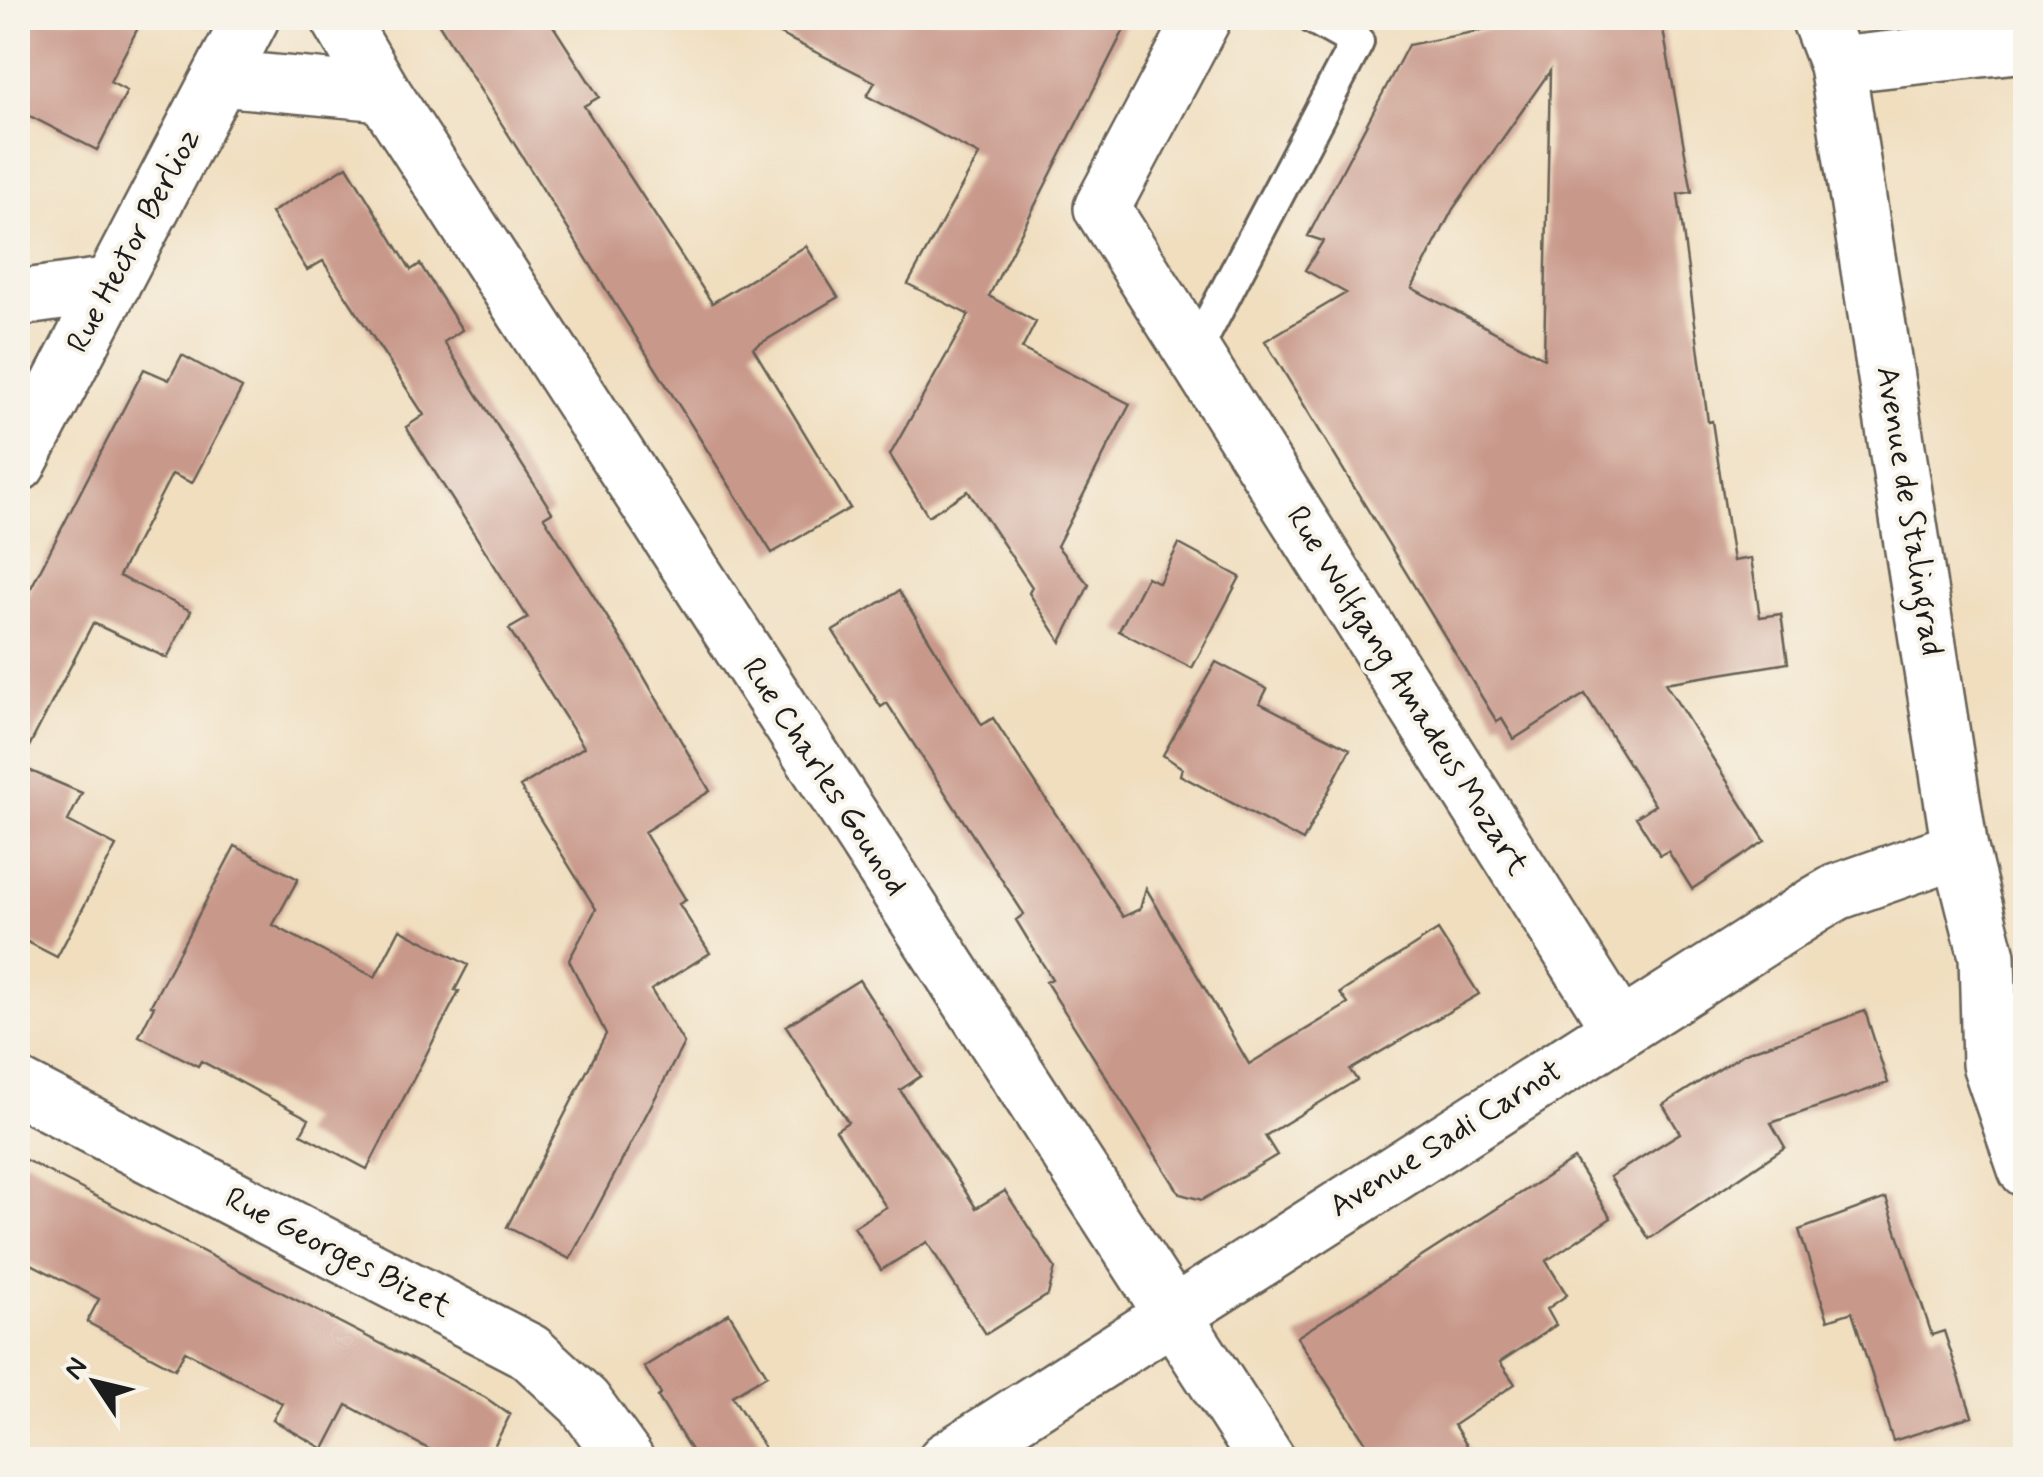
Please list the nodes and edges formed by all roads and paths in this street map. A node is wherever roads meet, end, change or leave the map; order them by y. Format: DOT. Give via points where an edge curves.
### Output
graph roads {
  1 [pos="251,18"];
  2 [pos="339,18"];
  3 [pos="1203,18"];
  4 [pos="1314,18"];
  5 [pos="2024,18"];
  6 [pos="2026,27"];
  7 [pos="1835,33"];
  8 [pos="2026,44"];
  9 [pos="220,78"];
  10 [pos="384,93"];
  11 [pos="112,285"];
  12 [pos="18,298"];
  13 [pos="1194,354"];
  14 [pos="18,464"];
  15 [pos="1960,849"];
  16 [pos="1987,956"];
  17 [pos="2026,1005"];
  18 [pos="1620,1029"];
  19 [pos="18,1087"];
  20 [pos="2026,1169"];
  21 [pos="1170,1314"];
  22 [pos="626,1460"];
  23 [pos="946,1460"];
  24 [pos="1268,1460"];
  1 -- 9 [label="street, Rue Hector Berlioz"];
  2 -- 10 [label="street, Rue Charles Gounod"];
  3 -- 13 [label="street, Rue Wolfgang Amadeus Mozart" via="1102,208"];
  4 -- 13 [label="lane" via="1358,42"];
  5 -- 6 [label="lane"];
  7 -- 8 [label="street"];
  7 -- 15 [label="street, Avenue de Stalingrad"];
  9 -- 10 [label="street"];
  9 -- 11 [label="street, Rue Hector Berlioz"];
  10 -- 21 [label="street, Rue Charles Gounod"];
  11 -- 12 [label="street"];
  11 -- 14 [label="street, Rue Hector Berlioz"];
  13 -- 18 [label="street, Rue Wolfgang Amadeus Mozart"];
  15 -- 16 [label="street, Avenue de Stalingrad"];
  15 -- 18 [label="street, Avenue Sadi Carnot" via="1837,892"];
  16 -- 17 [label="street, Avenue de Stalingrad"];
  16 -- 20 [label="street, Avenue de Stalingrad" via="1990,1064"];
  18 -- 21 [label="street, Avenue Sadi Carnot"];
  19 -- 22 [label="street, Rue Georges Bizet" via="530,1352 584,1402"];
  21 -- 23 [label="street, Avenue Sadi Carnot"];
  21 -- 24 [label="street, Rue Charles Gounod"];
}
